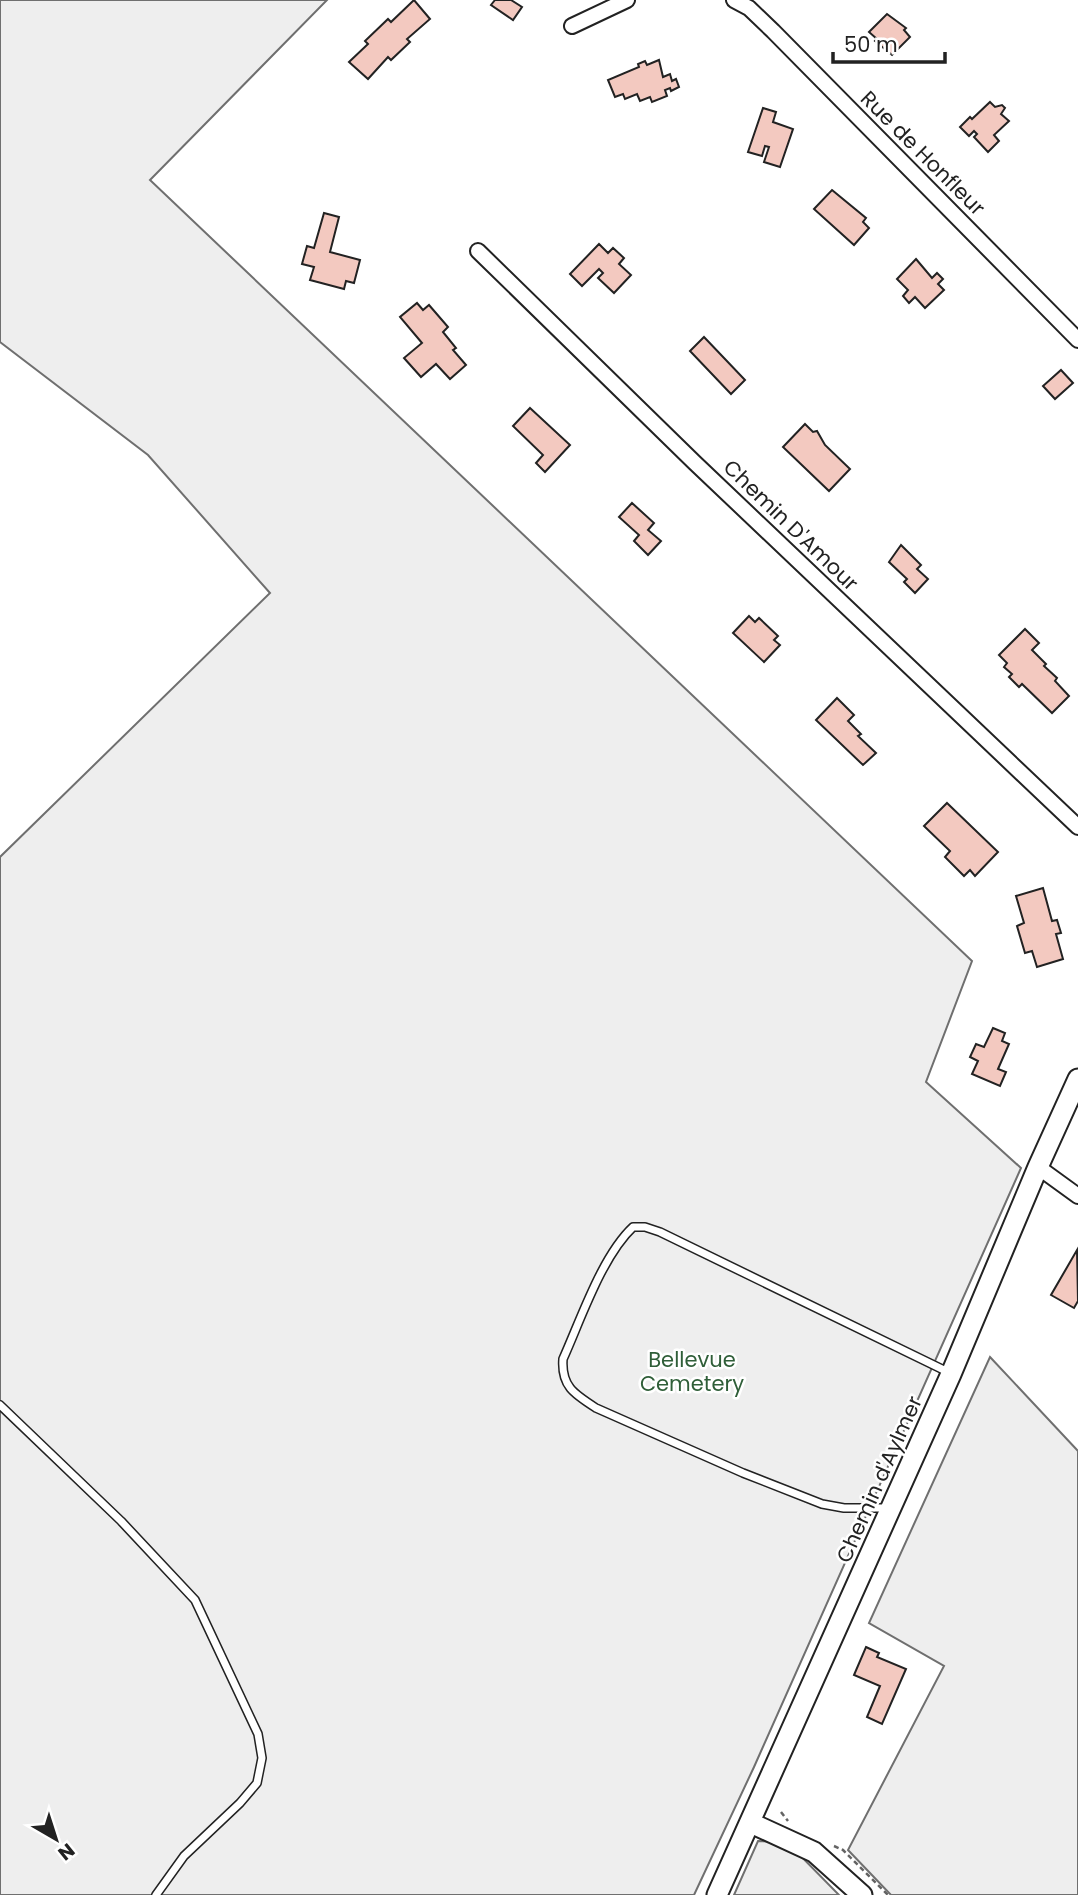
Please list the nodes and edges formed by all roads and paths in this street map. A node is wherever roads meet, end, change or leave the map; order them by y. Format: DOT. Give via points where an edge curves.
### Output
graph roads {
  1 [pos="627,0"];
  2 [pos="734,0"];
  3 [pos="572,26"];
  4 [pos="478,251"];
  5 [pos="1078,340"];
  6 [pos="1078,827"];
  7 [pos="1078,1079"];
  8 [pos="1038,1167"];
  9 [pos="1078,1196"];
  10 [pos="951,1374"];
  11 [pos="0,1405"];
  12 [pos="891,1508"];
  13 [pos="751,1823"];
  14 [pos="156,1895"];
  15 [pos="717,1895"];
  16 [pos="862,1895"];
  1 -- 3 [label="street"];
  2 -- 5 [label="street, Rue de Honfleur" via="773,31"];
  4 -- 6 [label="street, Chemin D'Amour"];
  7 -- 8 [label="main road, Chemin d'Aylmer"];
  8 -- 9 [label="street"];
  8 -- 10 [label="main road, Chemin d'Aylmer"];
  10 -- 12 [label="main road, Chemin d'Aylmer"];
  10 -- 12 [label="lane" via="645,1227 633,1227 610,1255 563,1359 562,1375 568,1385 596,1408 822,1504"];
  11 -- 14 [label="lane" via="121,1521 195,1600 258,1734 262,1758 257,1783 184,1856"];
  12 -- 13 [label="main road, Chemin d'Aylmer"];
  13 -- 15 [label="main road, Chemin d'Aylmer"];
  13 -- 16 [label="main road" via="814,1852"];
}
